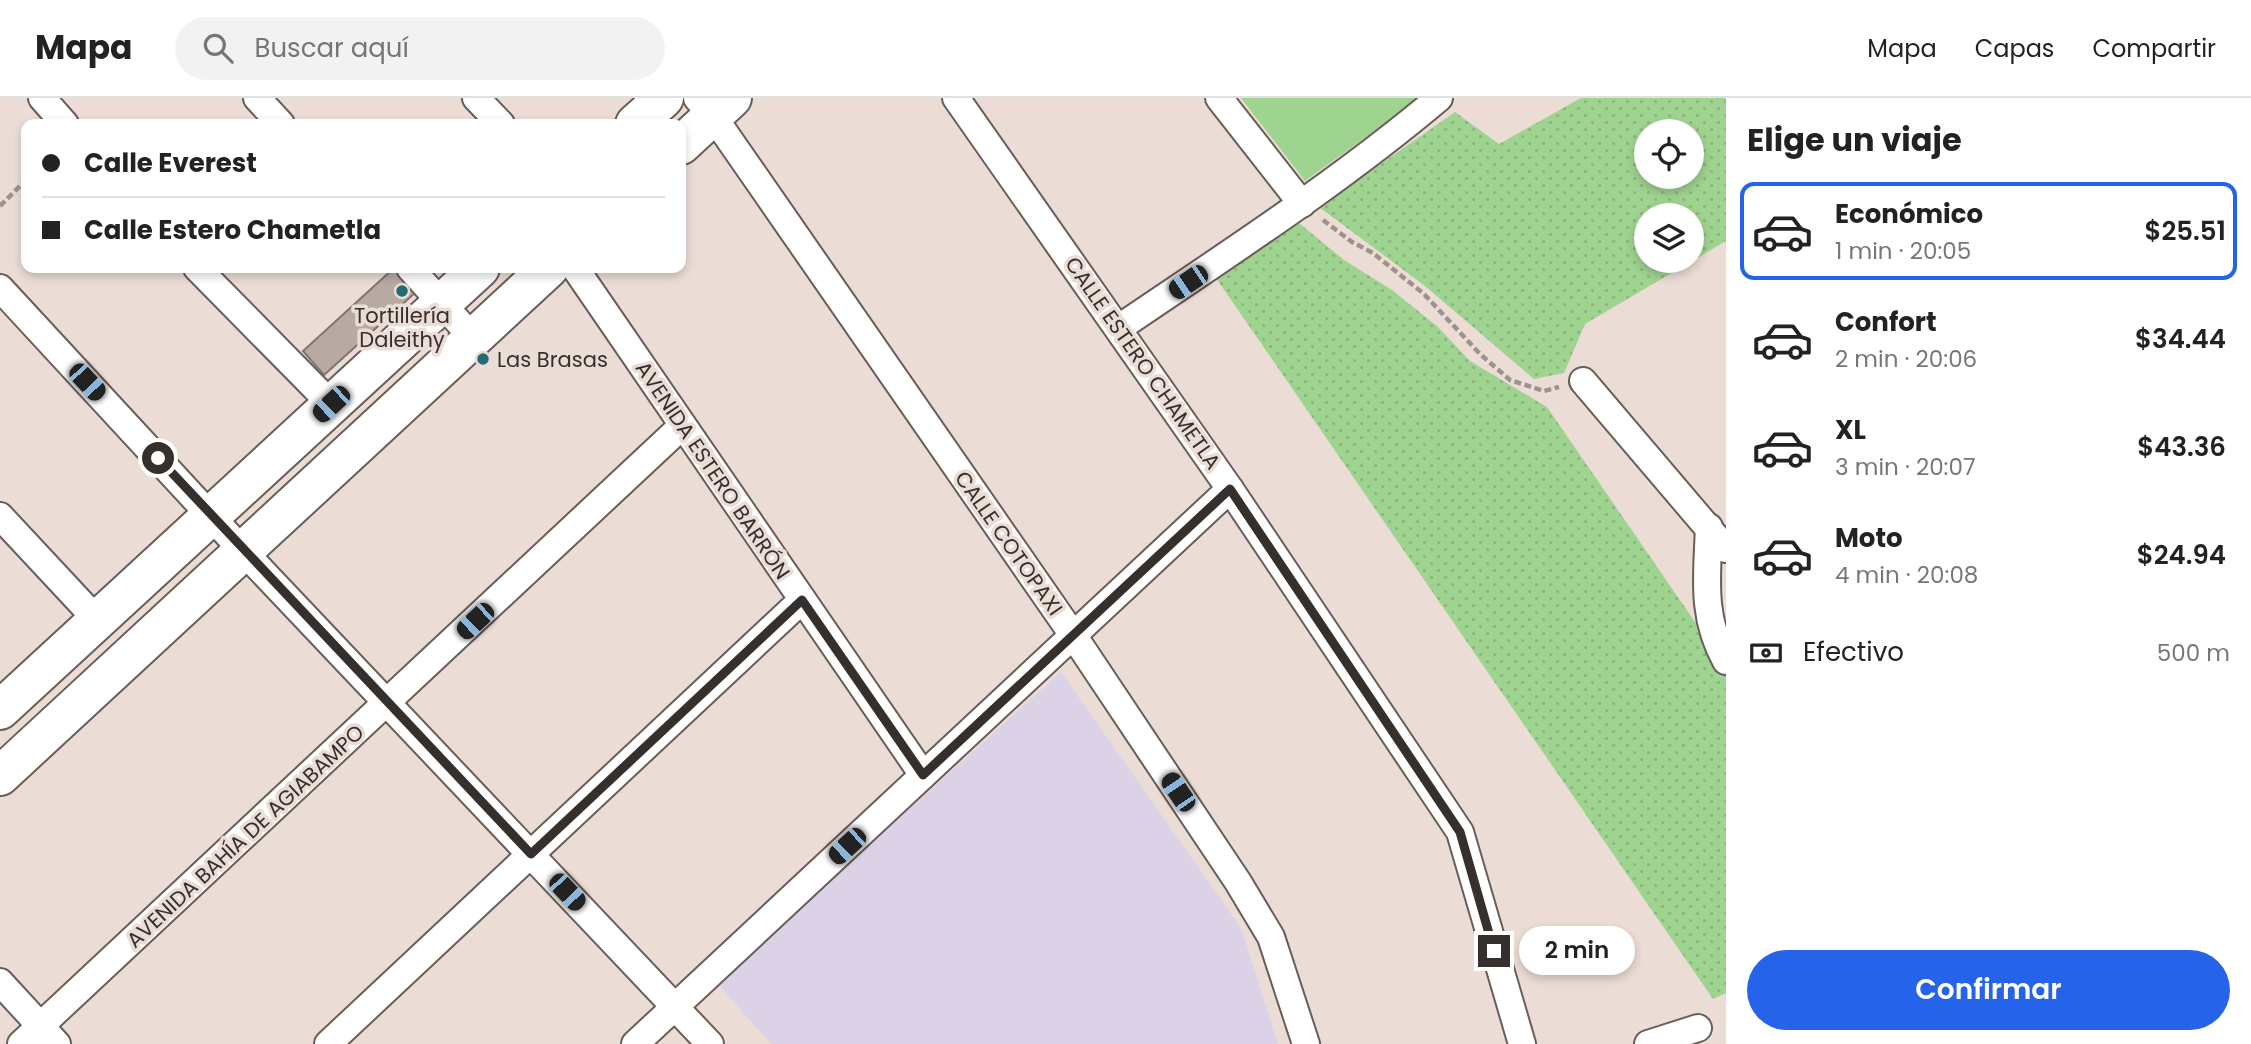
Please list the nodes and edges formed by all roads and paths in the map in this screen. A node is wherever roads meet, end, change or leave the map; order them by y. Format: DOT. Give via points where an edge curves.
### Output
graph roads {
  1 [pos="42,98"];
  2 [pos="257,98"];
  3 [pos="476,98"];
  4 [pos="664,98"];
  5 [pos="956,98"];
  6 [pos="1219,98"];
  7 [pos="1440,98"];
  8 [pos="714,104"];
  9 [pos="61,119"];
  10 [pos="276,119"];
  11 [pos="495,119"];
  12 [pos="641,119"];
  13 [pos="686,139"];
  14 [pos="21,185"];
  15 [pos="1302,204"];
  16 [pos="0,206"];
  17 [pos="202,273"];
  18 [pos="415,273"];
  19 [pos="475,273"];
  20 [pos="544,273"];
  21 [pos="578,273"];
  22 [pos="0,288"];
  23 [pos="442,303"];
  24 [pos="1119,328"];
  25 [pos="472,338"];
  26 [pos="1583,381"];
  27 [pos="331,404"];
  28 [pos="682,426"];
  29 [pos="1230,489"];
  30 [pos="0,516"];
  31 [pos="211,516"];
  32 [pos="1718,521"];
  33 [pos="1726,549"];
  34 [pos="243,551"];
  35 [pos="802,600"];
  36 [pos="97,620"];
  37 [pos="1073,635"];
  38 [pos="1726,661"];
  39 [pos="387,703"];
  40 [pos="0,710"];
  41 [pos="923,775"];
  42 [pos="0,776"];
  43 [pos="531,854"];
  44 [pos="0,982"];
  45 [pos="675,1006"];
  46 [pos="1698,1028"];
  47 [pos="39,1038"];
  48 [pos="328,1044"];
  49 [pos="635,1044"];
  50 [pos="710,1044"];
  51 [pos="1306,1044"];
  52 [pos="1522,1044"];
  53 [pos="1648,1044"];
  1 -- 9 [label="street"];
  2 -- 10 [label="street"];
  3 -- 11 [label="street"];
  4 -- 12 [label="street"];
  5 -- 24 [label="street, CALLE ESTERO CHAMETLA"];
  6 -- 15 [label="street"];
  7 -- 15 [label="street"];
  8 -- 13 [label="street"];
  8 -- 37 [label="street, CALLE COTOPAXI"];
  14 -- 16 [label="path"];
  15 -- 24 [label="street"];
  15 -- 26 [label="path" via="1424,294 1510,380 1545,391"];
  17 -- 27 [label="street"];
  18 -- 23 [label="street"];
  19 -- 23 [label="street"];
  20 -- 25 [label="street"];
  21 -- 28 [label="street, AVENIDA ESTERO BARRÓN"];
  22 -- 31 [label="street"];
  23 -- 25 [label="street"];
  23 -- 27 [label="street"];
  24 -- 29 [label="street, CALLE ESTERO CHAMETLA"];
  25 -- 34 [label="street"];
  26 -- 32 [label="street"];
  27 -- 31 [label="street"];
  28 -- 35 [label="street, AVENIDA ESTERO BARRÓN"];
  28 -- 39 [label="street, AVENIDA BAHÍA DE AGIABAMPO"];
  29 -- 37 [label="street"];
  29 -- 52 [label="street, CALLE ESTERO CHAMETLA" via="1460,832"];
  30 -- 36 [label="street"];
  31 -- 34 [label="street"];
  31 -- 36 [label="street"];
  32 -- 33 [label="street"];
  32 -- 38 [label="street" via="1706,585 1710,625"];
  34 -- 39 [label="street"];
  34 -- 42 [label="street"];
  35 -- 41 [label="street, AVENIDA ESTERO BARRÓN"];
  35 -- 43 [label="street"];
  36 -- 40 [label="street"];
  37 -- 41 [label="street"];
  37 -- 51 [label="street, CALLE COTOPAXI" via="1271,937"];
  39 -- 43 [label="street"];
  39 -- 47 [label="street, AVENIDA BAHÍA DE AGIABAMPO"];
  41 -- 45 [label="street"];
  43 -- 45 [label="street"];
  43 -- 48 [label="street"];
  44 -- 47 [label="street"];
  45 -- 49 [label="street"];
  45 -- 50 [label="street"];
  46 -- 53 [label="street"];
}
